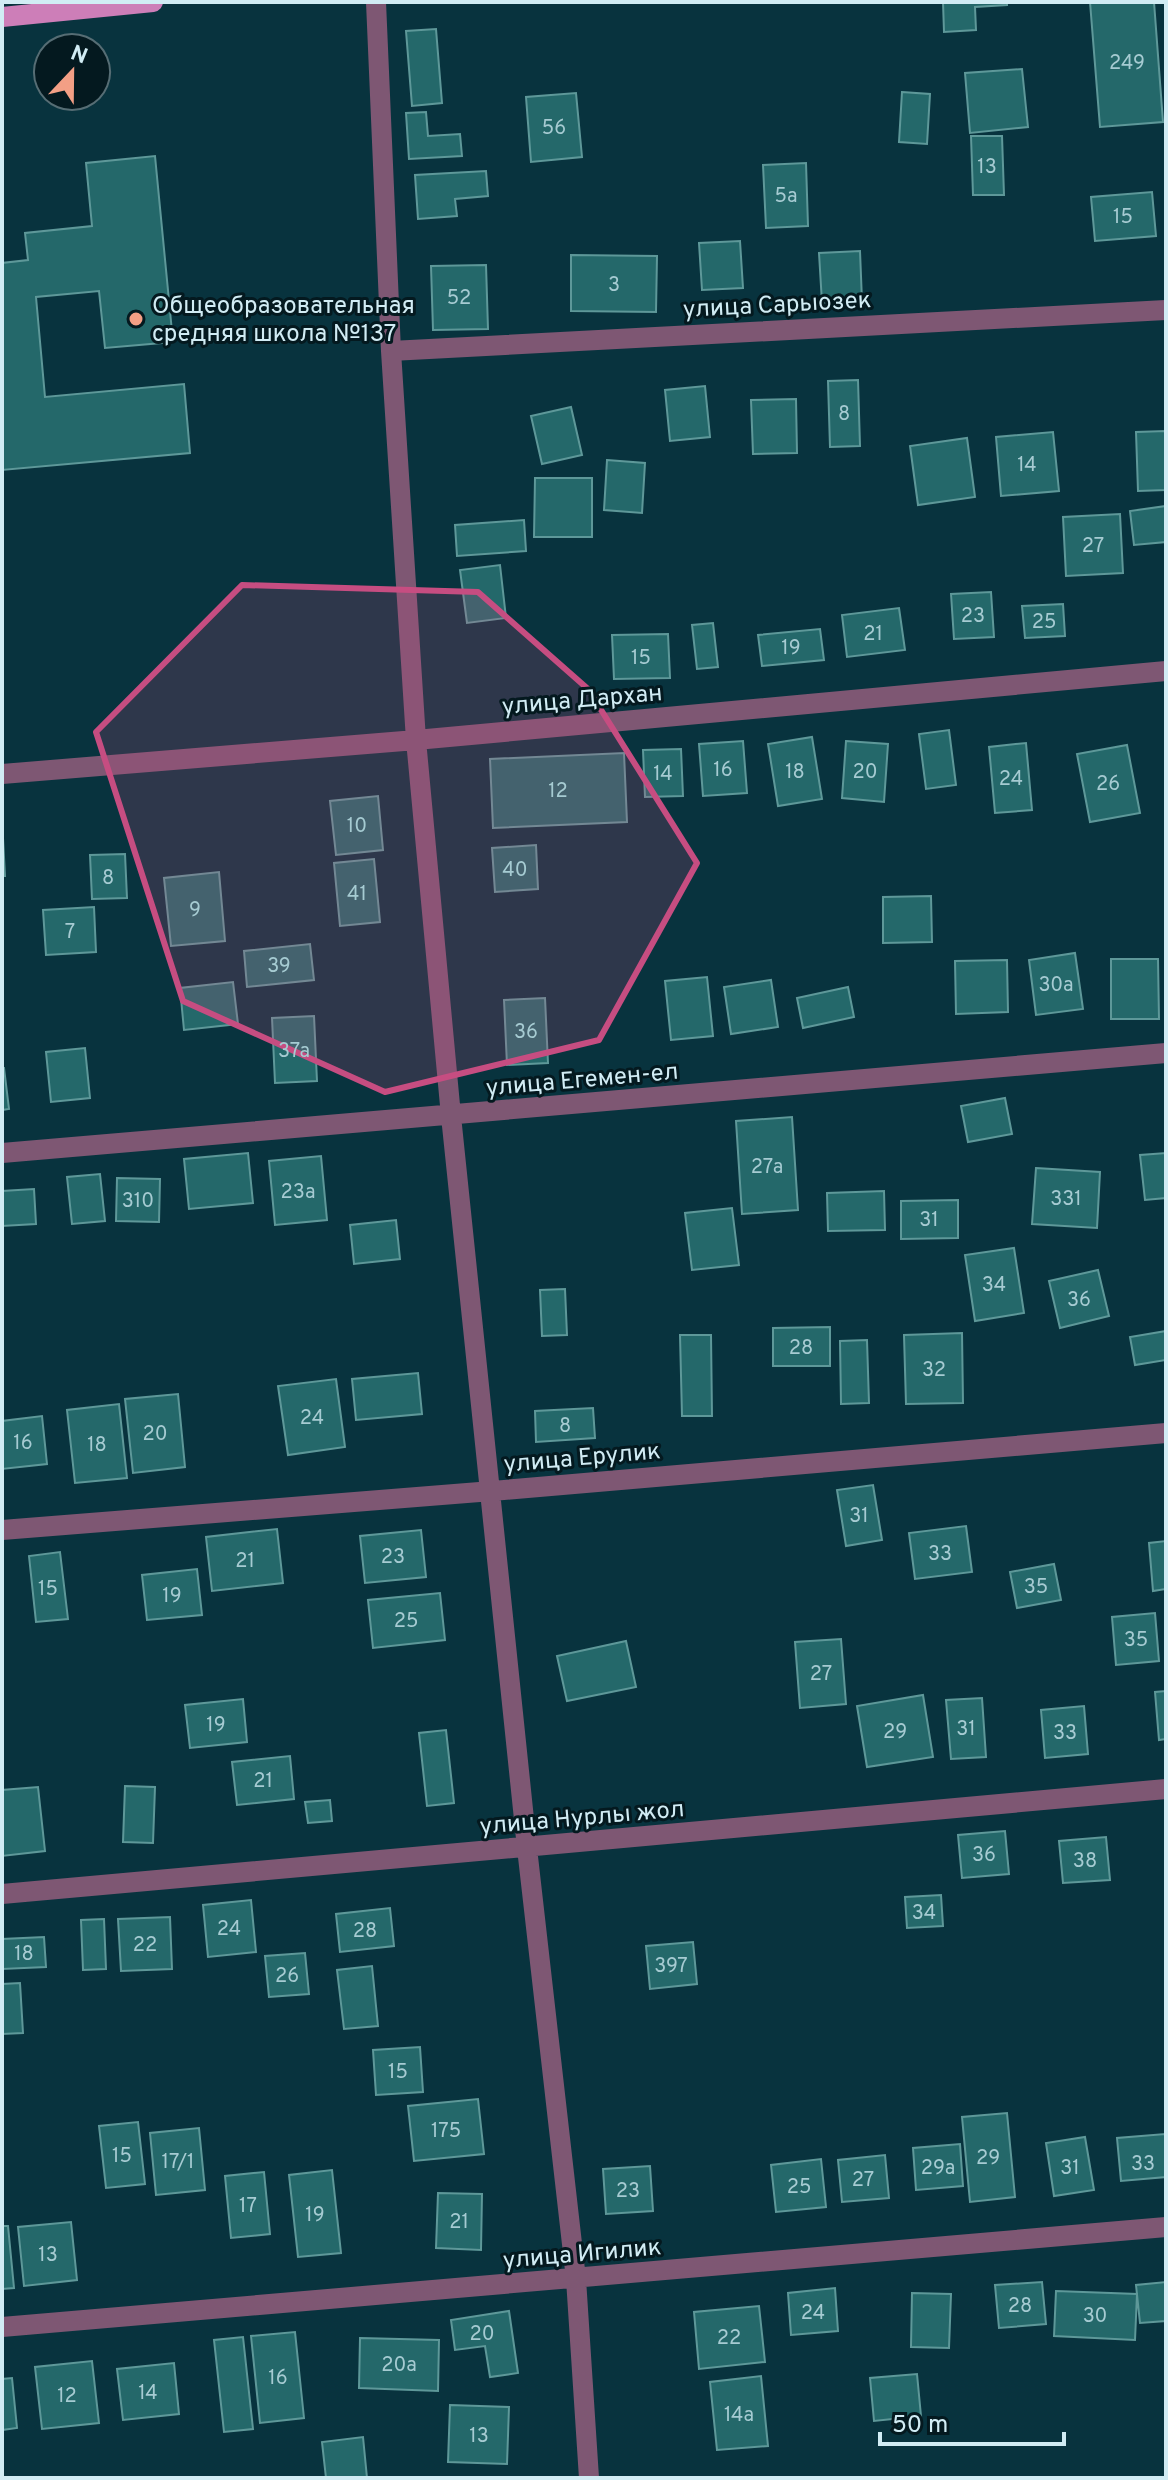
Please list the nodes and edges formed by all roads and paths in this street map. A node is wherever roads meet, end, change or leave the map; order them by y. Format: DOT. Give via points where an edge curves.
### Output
graph roads {
  1 [pos="153,2"];
  2 [pos="376,2"];
  3 [pos="2,17"];
  4 [pos="1166,310"];
  5 [pos="391,351"];
  6 [pos="1166,671"];
  7 [pos="416,740"];
  8 [pos="2,774"];
  9 [pos="1166,1053"];
  10 [pos="451,1116"];
  11 [pos="2,1153"];
  12 [pos="1166,1433"];
  13 [pos="492,1491"];
  14 [pos="2,1530"];
  15 [pos="1166,1789"];
  16 [pos="527,1848"];
  17 [pos="2,1894"];
  18 [pos="1166,2227"];
  19 [pos="576,2279"];
  20 [pos="2,2327"];
  21 [pos="589,2478"];
  1 -- 3 [label="main road"];
  2 -- 5 [label="street"];
  4 -- 5 [label="street, улица Сарыозек"];
  5 -- 7 [label="street"];
  6 -- 7 [label="street, улица Дархан"];
  7 -- 8 [label="street, улица Дархан"];
  7 -- 10 [label="street"];
  9 -- 10 [label="street, улица Егемен-ел"];
  10 -- 11 [label="street, улица Егемен-ел"];
  10 -- 13 [label="street"];
  12 -- 13 [label="street, улица Ерулик"];
  13 -- 14 [label="street, улица Ерулик"];
  13 -- 16 [label="street"];
  15 -- 16 [label="street, улица Нурлы жол"];
  16 -- 17 [label="street, улица Нурлы жол"];
  16 -- 19 [label="street"];
  18 -- 19 [label="street, улица Игилик"];
  19 -- 20 [label="street, улица Игилик"];
  19 -- 21 [label="street"];
}
